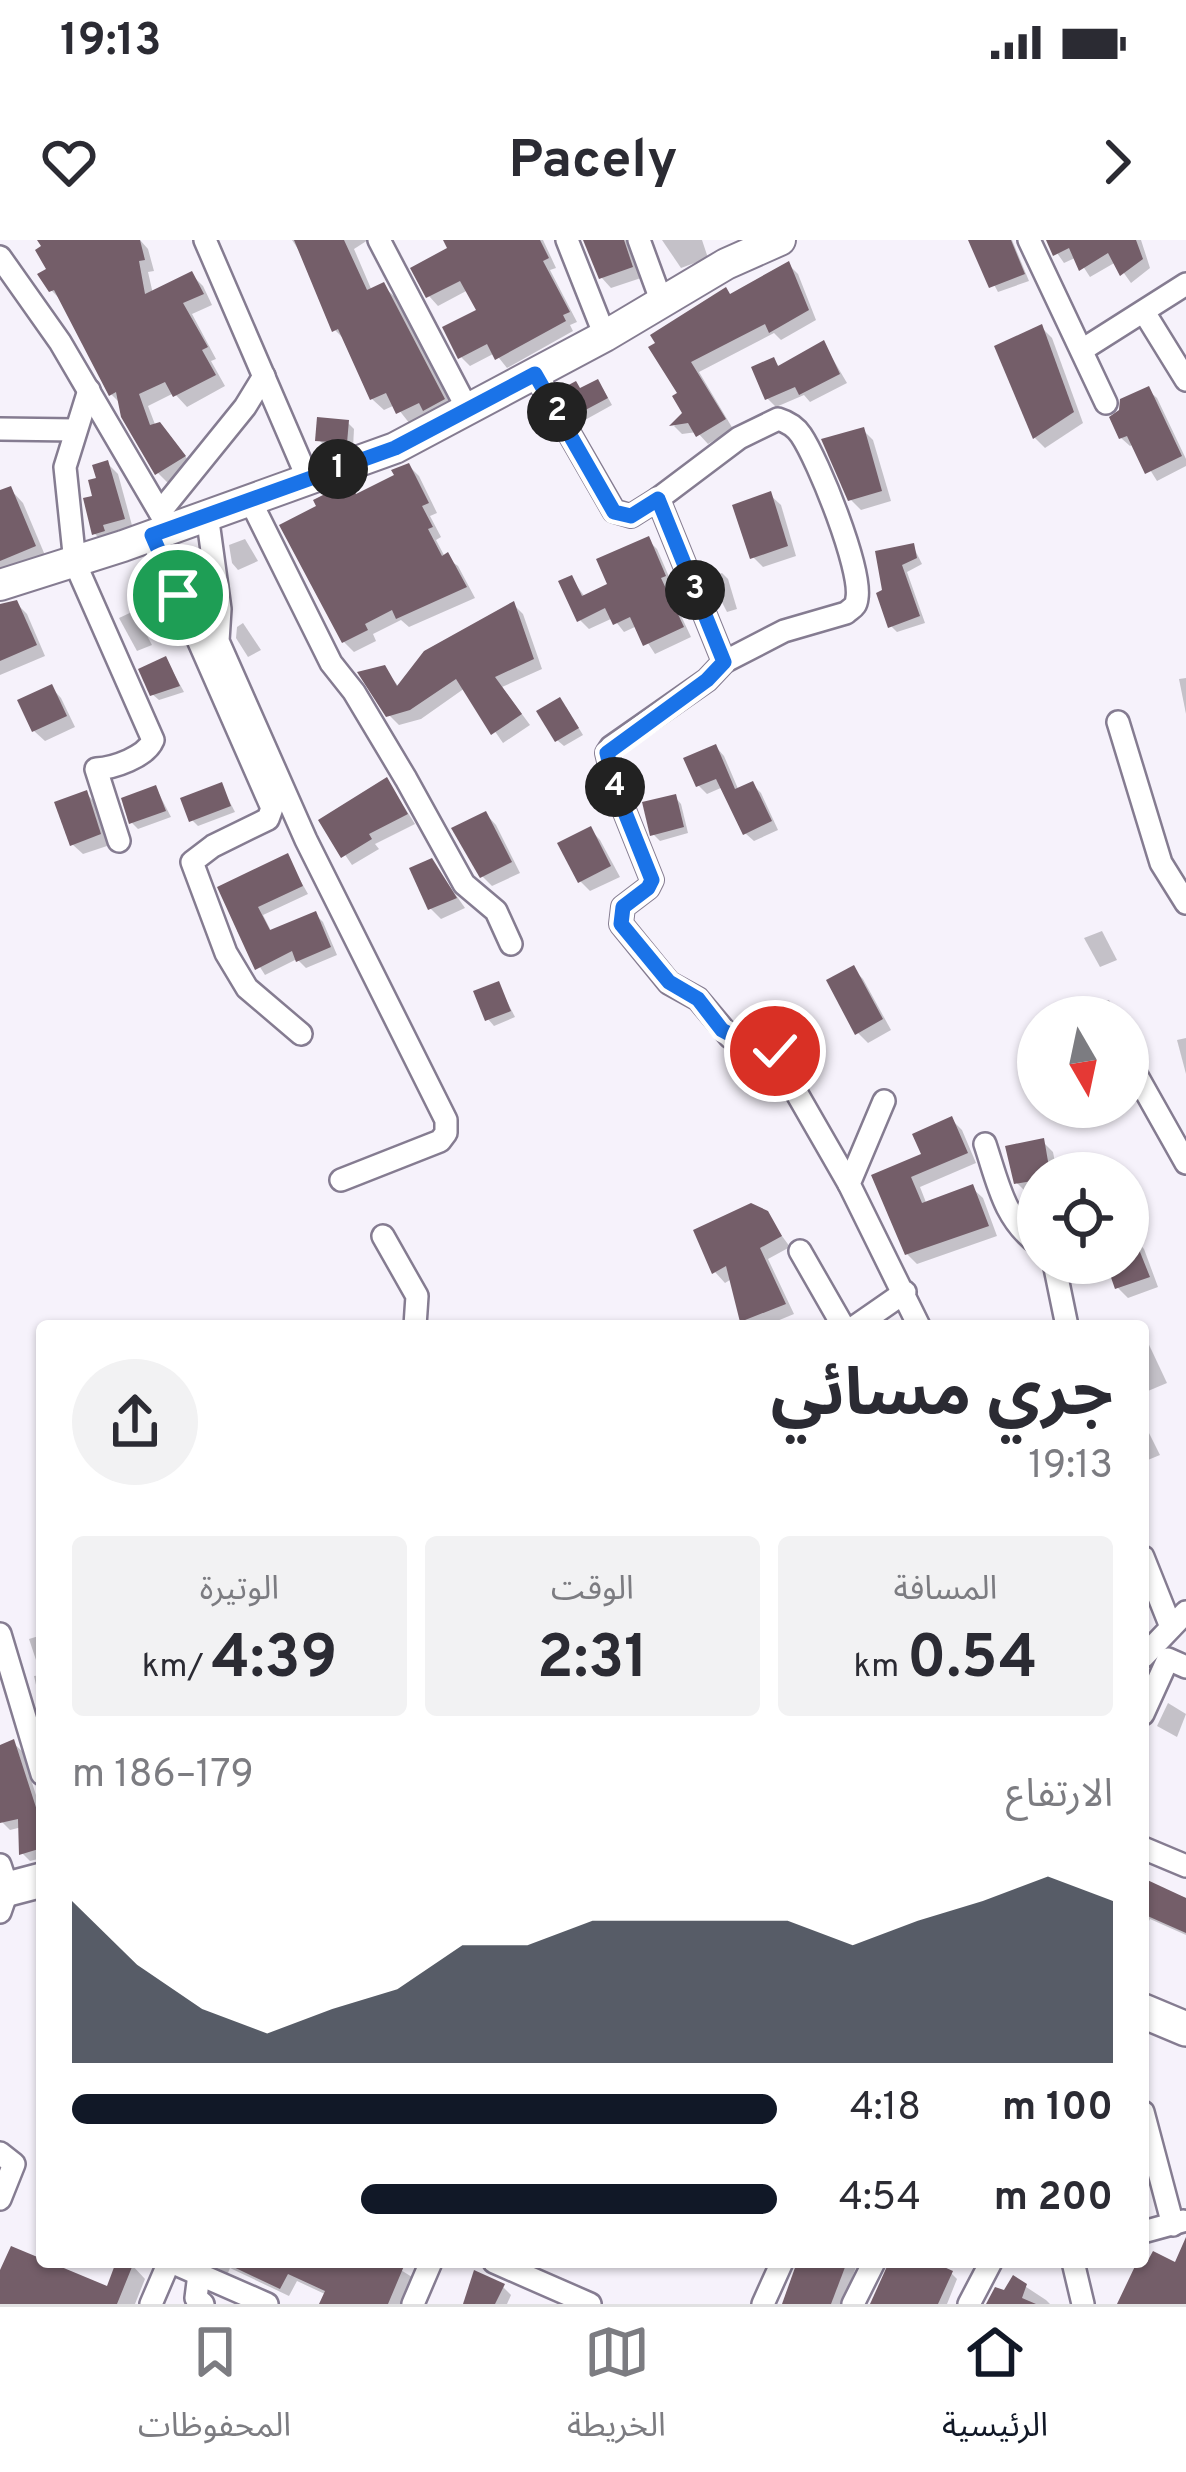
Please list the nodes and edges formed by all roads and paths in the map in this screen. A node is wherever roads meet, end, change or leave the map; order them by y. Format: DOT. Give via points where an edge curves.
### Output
graph roads {
  1 [pos="205,240"];
  2 [pos="379,240"];
  3 [pos="567,240"];
  4 [pos="639,240"];
  5 [pos="781,240"];
  6 [pos="1029,240"];
  7 [pos="0,256"];
  8 [pos="1186,284"];
  9 [pos="661,300"];
  10 [pos="1144,312"];
  11 [pos="605,336"];
  12 [pos="1082,350"];
  13 [pos="535,374"];
  14 [pos="264,376"];
  15 [pos="1186,380"];
  16 [pos="89,390"];
  17 [pos="1106,404"];
  18 [pos="468,410"];
  19 [pos="0,429"];
  20 [pos="74,430"];
  21 [pos="308,479"];
  22 [pos="249,498"];
  23 [pos="658,499"];
  24 [pos="207,514"];
  25 [pos="160,525"];
  26 [pos="75,562"];
  27 [pos="0,585"];
  28 [pos="724,662"];
  29 [pos="1118,722"];
  30 [pos="119,841"];
  31 [pos="1186,902"];
  32 [pos="512,944"];
  33 [pos="301,1034"];
  34 [pos="1149,1097"];
  35 [pos="884,1101"];
  36 [pos="985,1144"];
  37 [pos="1186,1163"];
  38 [pos="341,1180"];
  39 [pos="849,1184"];
  40 [pos="1017,1227"];
  41 [pos="383,1236"];
  42 [pos="800,1251"];
  43 [pos="1058,1284"];
  44 [pos="905,1292"];
  45 [pos="415,1320"];
  46 [pos="840,1320"];
  47 [pos="865,1320"];
  48 [pos="917,1320"];
  49 [pos="1066,1320"];
  50 [pos="1149,1568"];
  51 [pos="1179,1620"];
  52 [pos="0,1634"];
  53 [pos="1161,1658"];
  54 [pos="1149,1695"];
  55 [pos="36,1754"];
  56 [pos="1149,1851"];
  57 [pos="1186,1866"];
  58 [pos="36,1881"];
  59 [pos="2,1889"];
  60 [pos="1149,2014"];
  61 [pos="1186,2029"];
  62 [pos="1149,2130"];
  63 [pos="0,2153"];
  64 [pos="0,2199"];
  65 [pos="1179,2223"];
  66 [pos="1149,2230"];
  67 [pos="167,2268"];
  68 [pos="184,2268"];
  69 [pos="428,2268"];
  70 [pos="507,2268"];
  71 [pos="779,2268"];
  72 [pos="871,2268"];
  73 [pos="988,2268"];
  74 [pos="1074,2268"];
  75 [pos="199,2274"];
  76 [pos="576,2301"];
  77 [pos="1080,2301"];
  78 [pos="151,2304"];
  79 [pos="202,2304"];
  80 [pos="267,2304"];
  81 [pos="412,2304"];
  82 [pos="763,2304"];
  83 [pos="853,2304"];
  84 [pos="969,2304"];
  1 -- 14 [label="street"];
  2 -- 18 [label="street"];
  3 -- 11 [label="street"];
  4 -- 9 [label="street"];
  5 -- 9 [label="street"];
  6 -- 12 [label="street"];
  7 -- 16 [label="street"];
  8 -- 10 [label="street"];
  9 -- 11 [label="street"];
  10 -- 12 [label="street"];
  10 -- 15 [label="street"];
  11 -- 13 [label="street"];
  12 -- 17 [label="street"];
  13 -- 18 [label="street"];
  13 -- 23 [label="street" via="614,512 631,516"];
  14 -- 21 [label="street"];
  14 -- 25 [label="street"];
  16 -- 20 [label="street"];
  16 -- 25 [label="street"];
  18 -- 21 [label="street"];
  19 -- 20 [label="street"];
  20 -- 26 [label="street" via="65,467"];
  21 -- 22 [label="street"];
  22 -- 24 [label="street"];
  22 -- 32 [label="street" via="331,663 464,884 496,911"];
  23 -- 28 [label="street"];
  23 -- 28 [label="street" via="739,437 778,419 799,432 834,508 858,593 854,606"];
  24 -- 25 [label="street"];
  24 -- 38 [label="street" via="218,641 306,840 446,1120 440,1141"];
  25 -- 26 [label="street"];
  25 -- 33 [label="street" via="272,808 268,820 192,862 247,988"];
  26 -- 27 [label="street"];
  26 -- 30 [label="street" via="153,740 147,752 96,769"];
  28 -- 39 [label="street" via="607,753 652,880 623,907 621,924 730,1037 761,1031"];
  29 -- 31 [label="street" via="1161,863"];
  34 -- 37 [label="street"];
  35 -- 39 [label="street"];
  36 -- 40 [label="street"];
  39 -- 44 [label="street"];
  41 -- 45 [label="street" via="417,1296"];
  42 -- 46 [label="street"];
  43 -- 49 [label="street"];
  44 -- 47 [label="street"];
  44 -- 48 [label="street"];
  50 -- 51 [label="street"];
  51 -- 53 [label="street"];
  52 -- 55 [label="street"];
  53 -- 54 [label="street"];
  56 -- 57 [label="street"];
  58 -- 59 [label="main road"];
  60 -- 61 [label="main road"];
  62 -- 65 [label="street"];
  63 -- 64 [label="street" via="14,2164"];
  65 -- 66 [label="street"];
  67 -- 78 [label="street"];
  68 -- 75 [label="street"];
  69 -- 81 [label="street"];
  70 -- 76 [label="street"];
  71 -- 82 [label="street"];
  72 -- 83 [label="street"];
  73 -- 84 [label="street"];
  74 -- 77 [label="street"];
  75 -- 79 [label="street"];
  75 -- 80 [label="street"];
}
